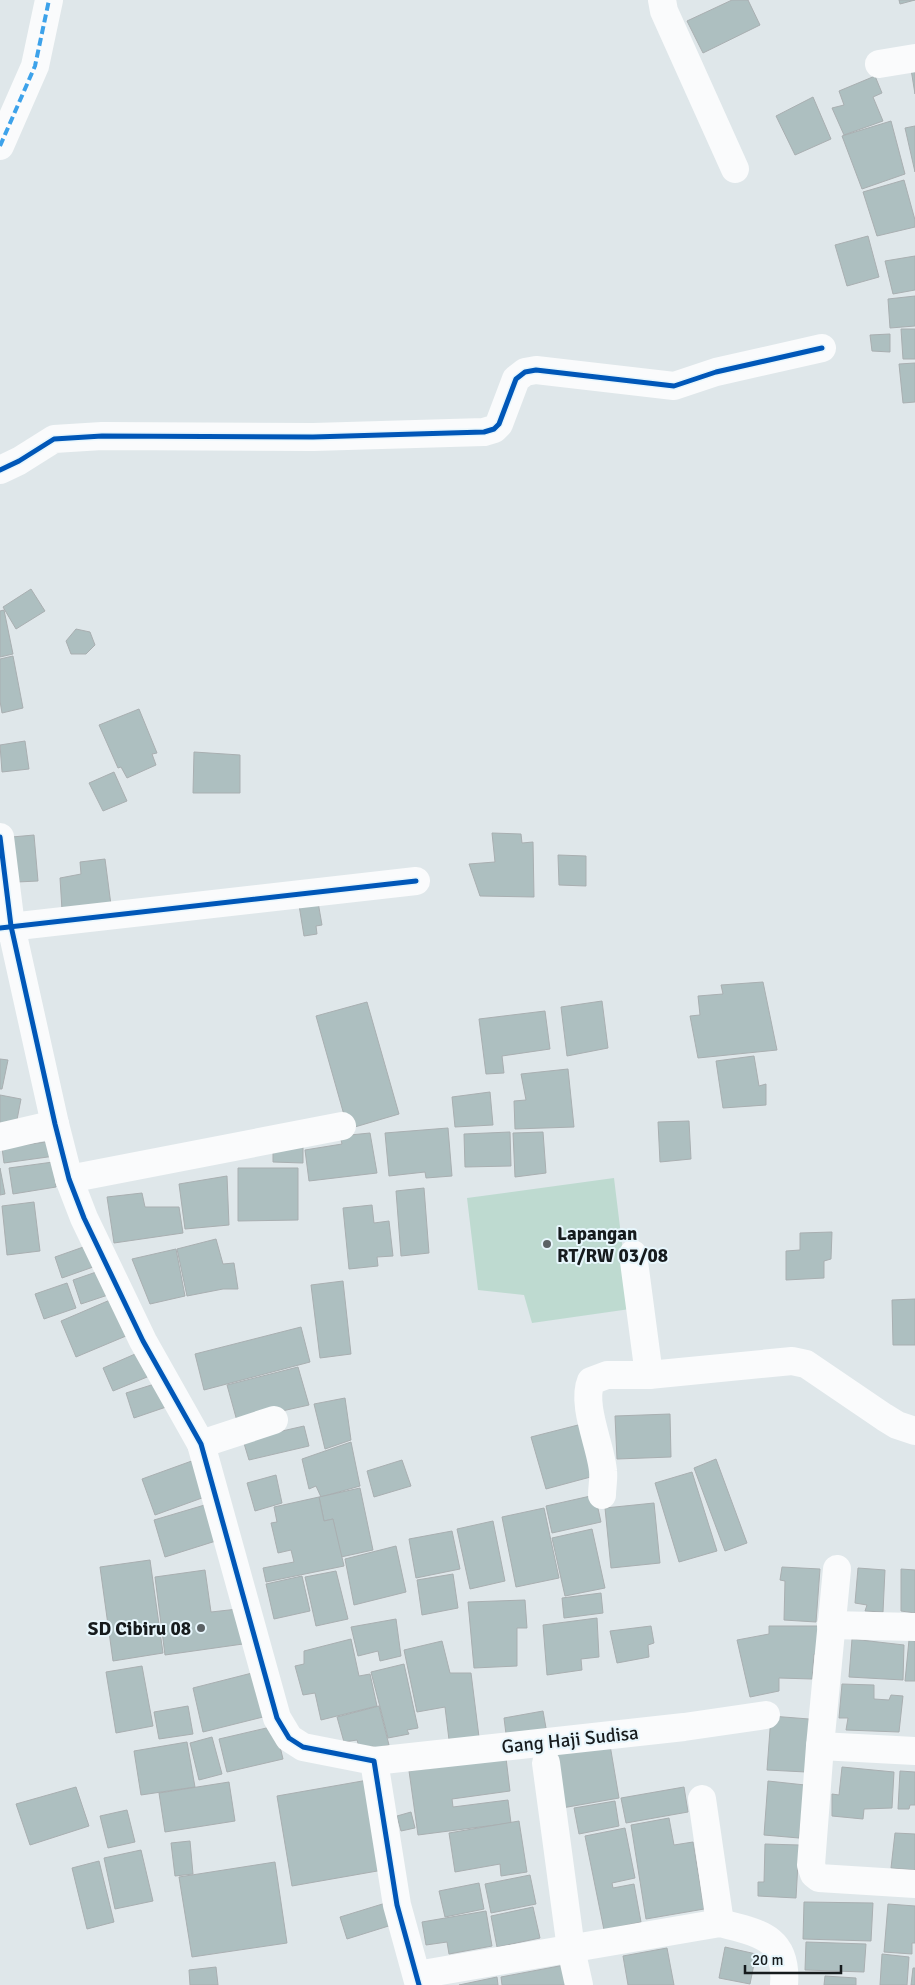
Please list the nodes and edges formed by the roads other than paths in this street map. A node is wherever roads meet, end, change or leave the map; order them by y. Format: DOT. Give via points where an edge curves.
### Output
graph roads {
  1 [pos="49,0"];
  2 [pos="662,0"];
  3 [pos="915,58"];
  4 [pos="879,64"];
  5 [pos="0,146"];
  6 [pos="735,169"];
  7 [pos="822,348"];
  8 [pos="0,470"];
  9 [pos="0,836"];
  10 [pos="416,881"];
  11 [pos="5,927"];
  12 [pos="55,1124"];
  13 [pos="342,1126"];
  14 [pos="0,1137"];
  15 [pos="70,1179"];
  16 [pos="634,1254"];
  17 [pos="649,1376"];
  18 [pos="274,1420"];
  19 [pos="915,1431"];
  20 [pos="201,1444"];
  21 [pos="602,1495"];
  22 [pos="837,1569"];
  23 [pos="831,1625"];
  24 [pos="915,1627"];
  25 [pos="766,1715"];
  26 [pos="820,1746"];
  27 [pos="915,1751"];
  28 [pos="374,1761"];
  29 [pos="546,1763"];
  30 [pos="702,1799"];
  31 [pos="915,1884"];
  32 [pos="720,1923"];
  33 [pos="571,1949"];
  34 [pos="418,1980"];
  35 [pos="579,1985"];
  36 [pos="784,1985"];
  1 -- 5 [label="street" via="35,66"];
  2 -- 6 [label="street"];
  3 -- 4 [label="street"];
  7 -- 8 [label="street" via="716,372 674,386 536,370 526,372 516,379 500,424 494,430 484,432 313,438 102,436 54,439"];
  9 -- 11 [label="street, Gang Haji Sudisa"];
  10 -- 11 [label="street"];
  11 -- 12 [label="street, Gang Haji Sudisa"];
  12 -- 14 [label="street"];
  12 -- 15 [label="street, Gang Haji Sudisa"];
  13 -- 15 [label="street"];
  15 -- 20 [label="street, Gang Haji Sudisa" via="84,1218 143,1341"];
  16 -- 17 [label="street"];
  17 -- 19 [label="street" via="800,1362 884,1418"];
  17 -- 21 [label="street" via="607,1375 591,1381 588,1388 603,1472"];
  18 -- 20 [label="street"];
  20 -- 28 [label="street, Gang Haji Sudisa" via="277,1718 289,1738 303,1747"];
  22 -- 23 [label="street"];
  23 -- 24 [label="street"];
  23 -- 26 [label="street"];
  25 -- 28 [label="street, Gang Haji Sudisa"];
  26 -- 27 [label="street"];
  26 -- 31 [label="street" via="811,1866 814,1874 819,1878"];
  28 -- 34 [label="street" via="397,1905"];
  29 -- 33 [label="street"];
  30 -- 32 [label="street"];
  32 -- 33 [label="street"];
  32 -- 36 [label="street" via="771,1940 779,1952"];
  33 -- 34 [label="street"];
  33 -- 35 [label="street"];
}
